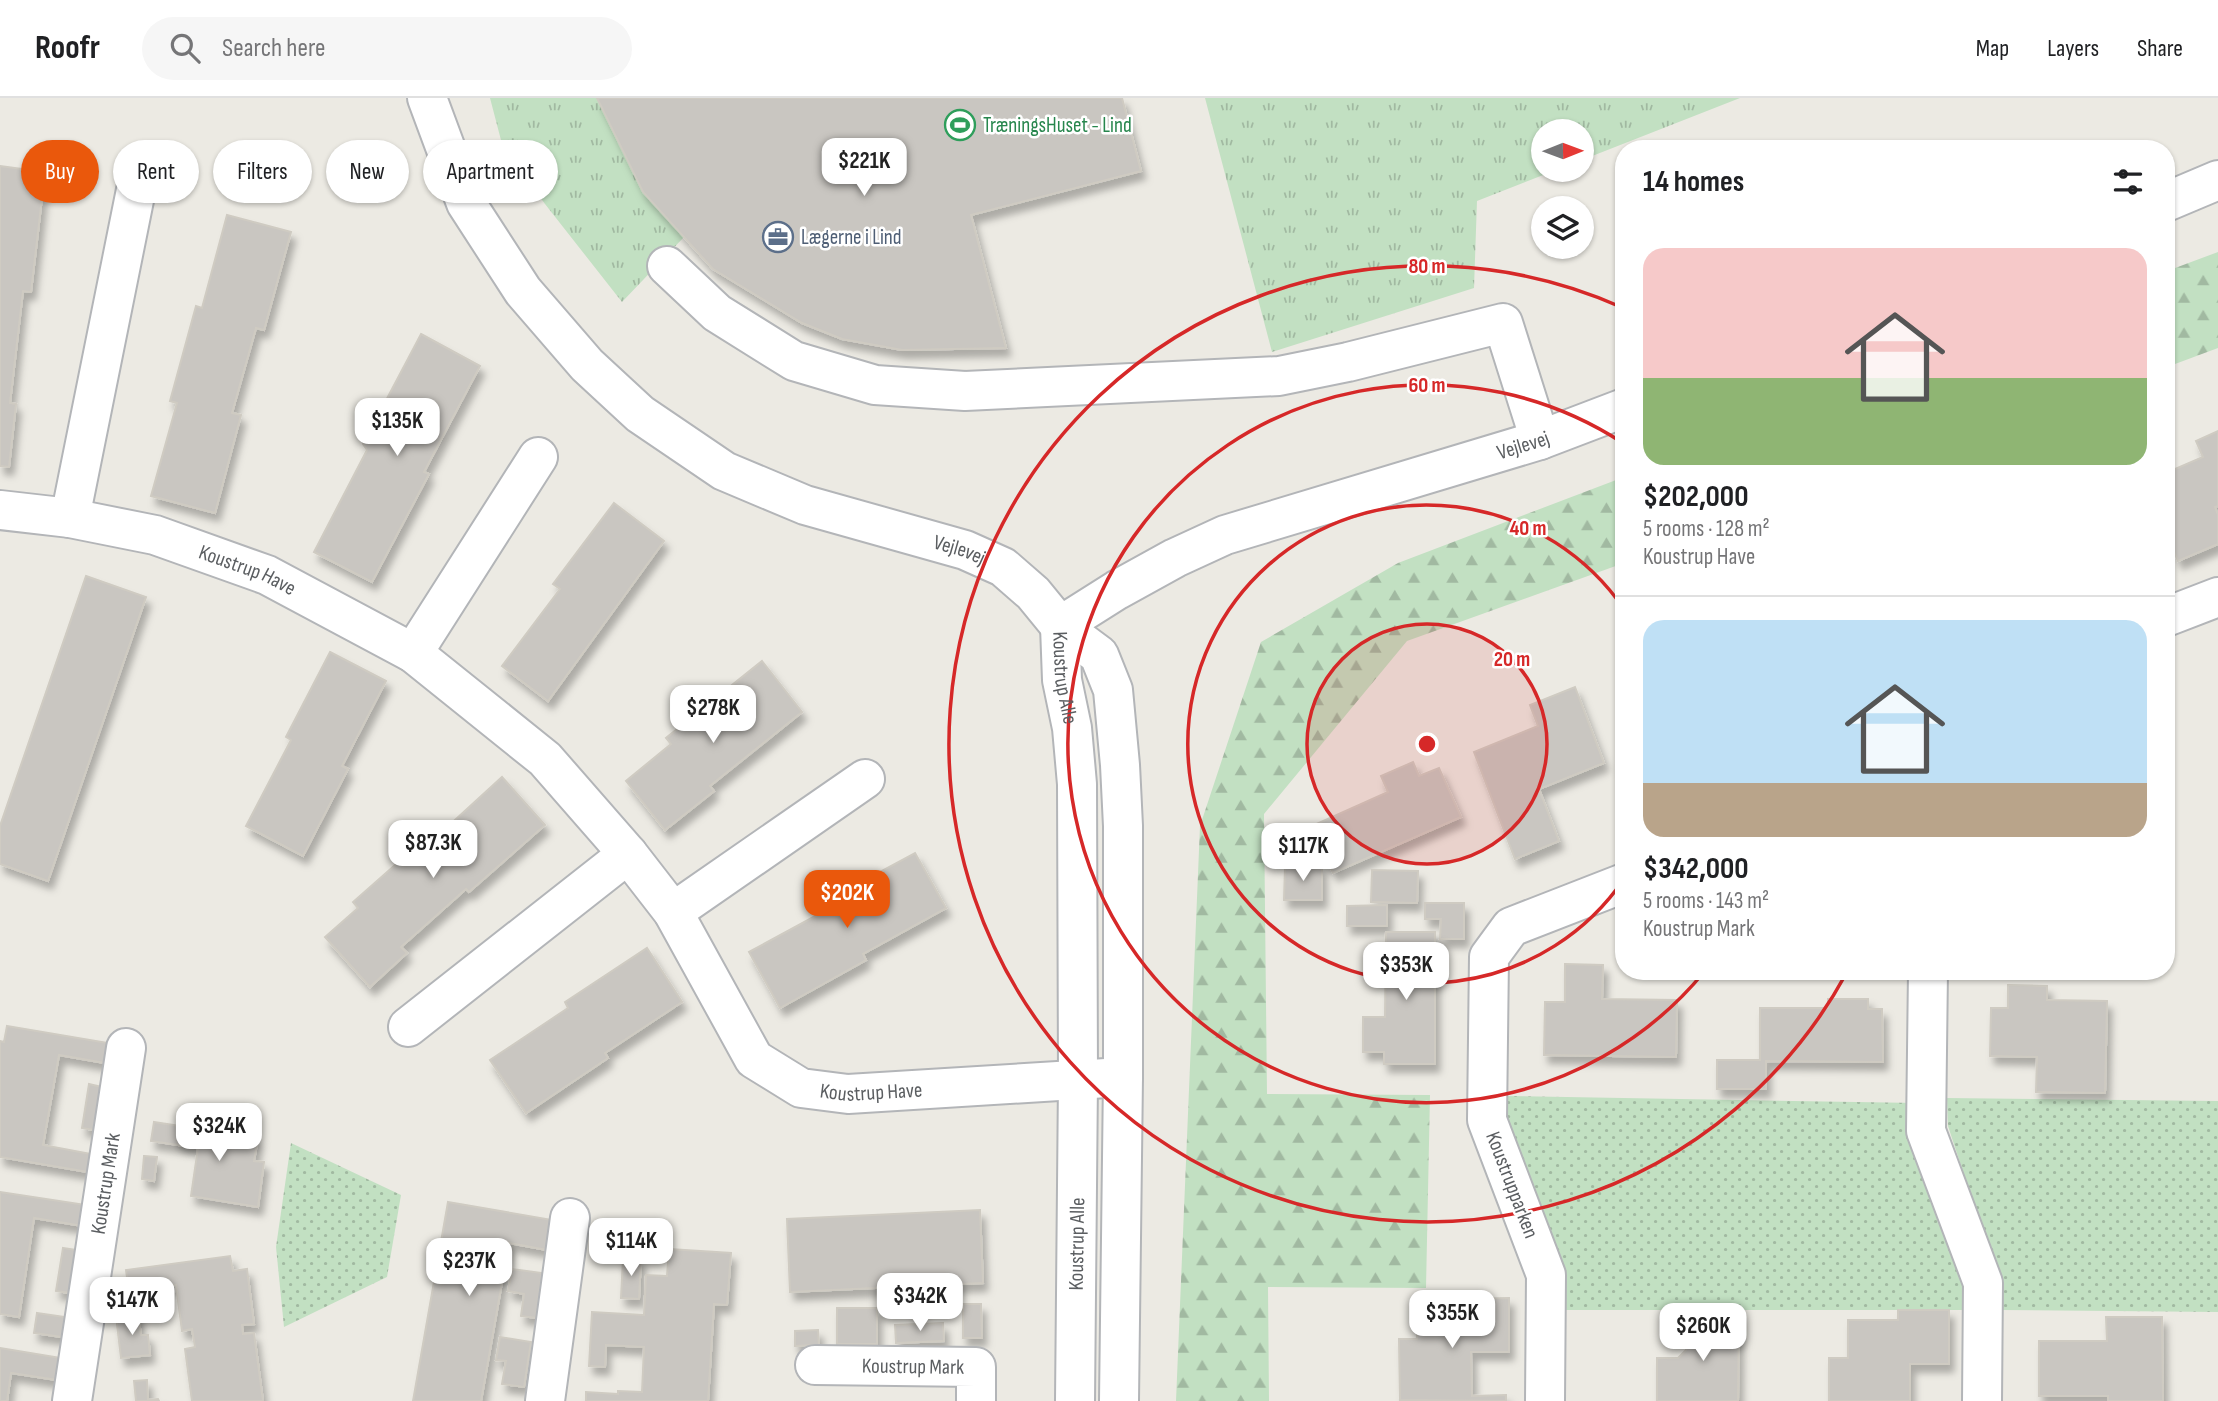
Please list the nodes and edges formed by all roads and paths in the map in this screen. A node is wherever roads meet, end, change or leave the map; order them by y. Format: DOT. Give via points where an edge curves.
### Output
graph roads {
  1 [pos="427,98"];
  2 [pos="2218,180"];
  3 [pos="2175,198"];
  4 [pos="133,203"];
  5 [pos="667,267"];
  6 [pos="1615,411"];
  7 [pos="1540,440"];
  8 [pos="538,457"];
  9 [pos="0,510"];
  10 [pos="70,518"];
  11 [pos="2218,597"];
  12 [pos="2175,614"];
  13 [pos="1060,626"];
  14 [pos="413,653"];
  15 [pos="865,779"];
  16 [pos="628,853"];
  17 [pos="1615,887"];
  18 [pos="673,912"];
  19 [pos="1928,980"];
  20 [pos="408,1027"];
  21 [pos="126,1048"];
  22 [pos="1123,1077"];
  23 [pos="1079,1079"];
  24 [pos="570,1218"];
  25 [pos="815,1365"];
  26 [pos="72,1401"];
  27 [pos="545,1401"];
  28 [pos="976,1401"];
  29 [pos="1075,1401"];
  30 [pos="1119,1401"];
  31 [pos="1545,1401"];
  32 [pos="1982,1401"];
  1 -- 13 [label="street, Vejlevej" via="467,203 523,291 586,365 640,414 724,471 805,505 965,550 1003,567 1033,593"];
  2 -- 3 [label="street"];
  4 -- 10 [label="street"];
  5 -- 7 [label="street" via="717,313 794,361 875,385 965,391 1279,376 1503,323"];
  6 -- 7 [label="street, Vejlevej"];
  7 -- 13 [label="street, Vejlevej" via="1225,535 1116,590"];
  8 -- 14 [label="street"];
  9 -- 10 [label="street, Koustrup Have"];
  10 -- 14 [label="street, Koustrup Have" via="155,536 267,575"];
  11 -- 12 [label="street"];
  13 -- 22 [label="street, Koustrup Alle" via="1099,655 1113,690 1123,826"];
  13 -- 23 [label="street, Koustrup Alle" via="1062,680 1077,784"];
  14 -- 16 [label="street, Koustrup Have" via="545,759"];
  15 -- 18 [label="street"];
  16 -- 18 [label="street, Koustrup Have"];
  16 -- 20 [label="street"];
  17 -- 31 [label="street, Koustrupparken" via="1511,927 1489,957 1487,1120 1546,1275"];
  18 -- 23 [label="street, Koustrup Have" via="754,1059 801,1088 848,1094"];
  19 -- 32 [label="street" via="1926,1131 1983,1283"];
  21 -- 26 [label="street, Koustrup Mark"];
  22 -- 23 [label="street, Koustrup Have"];
  22 -- 30 [label="street, Koustrup Alle"];
  23 -- 29 [label="street, Koustrup Alle"];
  24 -- 27 [label="street"];
  25 -- 28 [label="street, Koustrup Mark" via="976,1367"];
}
